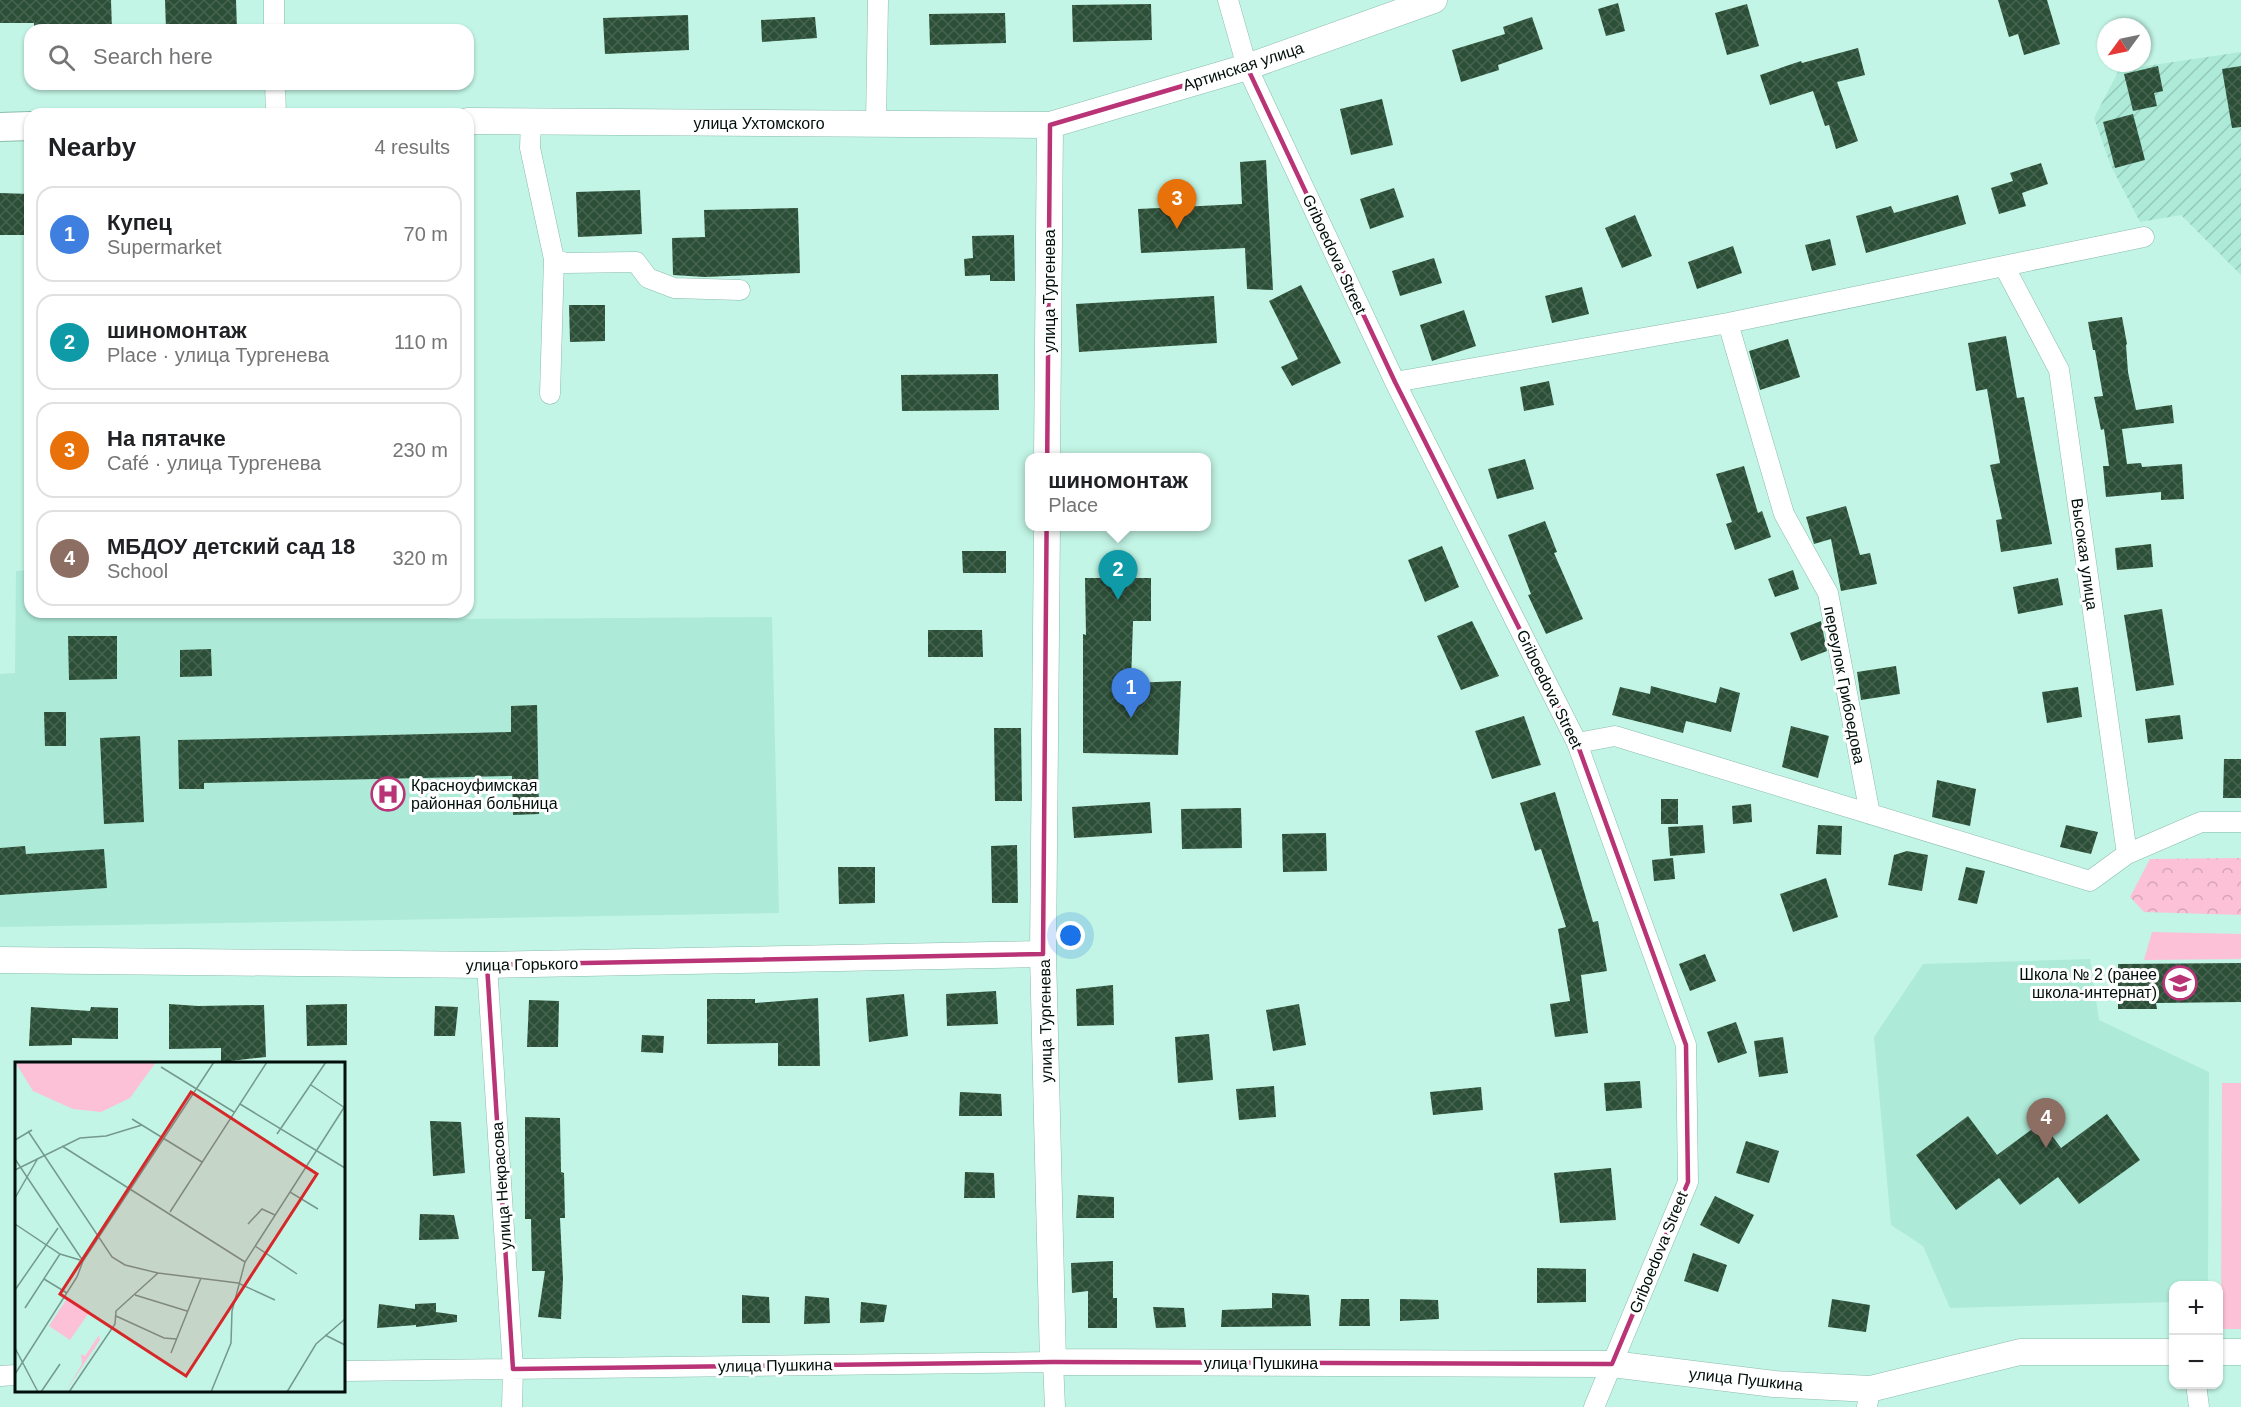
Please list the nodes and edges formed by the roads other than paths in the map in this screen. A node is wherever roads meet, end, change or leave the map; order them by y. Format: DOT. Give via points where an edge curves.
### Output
graph roads {
  1 [pos="274,0"];
  2 [pos="878,0"];
  3 [pos="1228,0"];
  4 [pos="1434,0"];
  5 [pos="274,24"];
  6 [pos="1247,67"];
  7 [pos="275,90"];
  8 [pos="276,108"];
  9 [pos="474,121"];
  10 [pos="531,121"];
  11 [pos="876,124"];
  12 [pos="1050,125"];
  13 [pos="24,126"];
  14 [pos="0,127"];
  15 [pos="2144,237"];
  16 [pos="554,259"];
  17 [pos="2004,266"];
  18 [pos="740,290"];
  19 [pos="1728,323"];
  20 [pos="1395,382"];
  21 [pos="550,394"];
  22 [pos="1047,453"];
  23 [pos="1047,531"];
  24 [pos="1577,743"];
  25 [pos="1870,814"];
  26 [pos="2241,822"];
  27 [pos="2127,854"];
  28 [pos="1043,954"];
  29 [pos="0,960"];
  30 [pos="487,965"];
  31 [pos="2169,1352"];
  32 [pos="2223,1352"];
  33 [pos="2241,1352"];
  34 [pos="1053,1362"];
  35 [pos="1612,1364"];
  36 [pos="513,1369"];
  37 [pos="345,1371"];
  38 [pos="15,1375"];
  39 [pos="0,1376"];
  40 [pos="2197,1389"];
  41 [pos="1870,1401"];
  42 [pos="512,1407"];
  43 [pos="1054,1407"];
  44 [pos="1594,1407"];
  45 [pos="2199,1407"];
  1 -- 5 [label="street"];
  2 -- 11 [label="street"];
  3 -- 6 [label="street, Griboedova Street"];
  4 -- 6 [label="street, Артинская улица"];
  6 -- 12 [label="street, Артинская улица"];
  6 -- 20 [label="street, Griboedova Street"];
  7 -- 8 [label="street"];
  9 -- 10 [label="street, улица Ухтомского"];
  10 -- 11 [label="street, улица Ухтомского"];
  10 -- 16 [label="street" via="530,148"];
  11 -- 12 [label="street, улица Ухтомского"];
  12 -- 22 [label="street, улица Тургенева"];
  13 -- 14 [label="main road"];
  15 -- 17 [label="street"];
  16 -- 18 [label="street" via="565,263 636,262 648,279 674,288"];
  16 -- 21 [label="street"];
  17 -- 19 [label="street"];
  17 -- 27 [label="street, Высокая улица" via="2059,370"];
  19 -- 20 [label="street"];
  19 -- 25 [label="street, переулок Грибоедова" via="1784,514 1828,593"];
  20 -- 24 [label="street, Griboedova Street"];
  23 -- 28 [label="street, улица Тургенева"];
  24 -- 25 [label="street" via="1615,736"];
  24 -- 35 [label="street, Griboedova Street" via="1686,1045 1688,1182"];
  25 -- 27 [label="street" via="2090,881"];
  26 -- 27 [label="street" via="2201,822"];
  28 -- 30 [label="street, улица Горького"];
  28 -- 34 [label="street, улица Тургенева"];
  29 -- 30 [label="street, улица Горького"];
  30 -- 36 [label="street, улица Некрасова"];
  31 -- 41 [label="street, улица Пушкина" via="2020,1352"];
  32 -- 33 [label="street"];
  34 -- 35 [label="street, улица Пушкина"];
  34 -- 36 [label="street, улица Пушкина"];
  34 -- 43 [label="street, улица Тургенева"];
  35 -- 41 [label="street, улица Пушкина" via="1774,1384"];
  35 -- 44 [label="street, Griboedova Street"];
  36 -- 37 [label="street, улица Пушкина"];
  36 -- 42 [label="street, улица Некрасова"];
  38 -- 39 [label="street"];
  40 -- 45 [label="street"];
}
